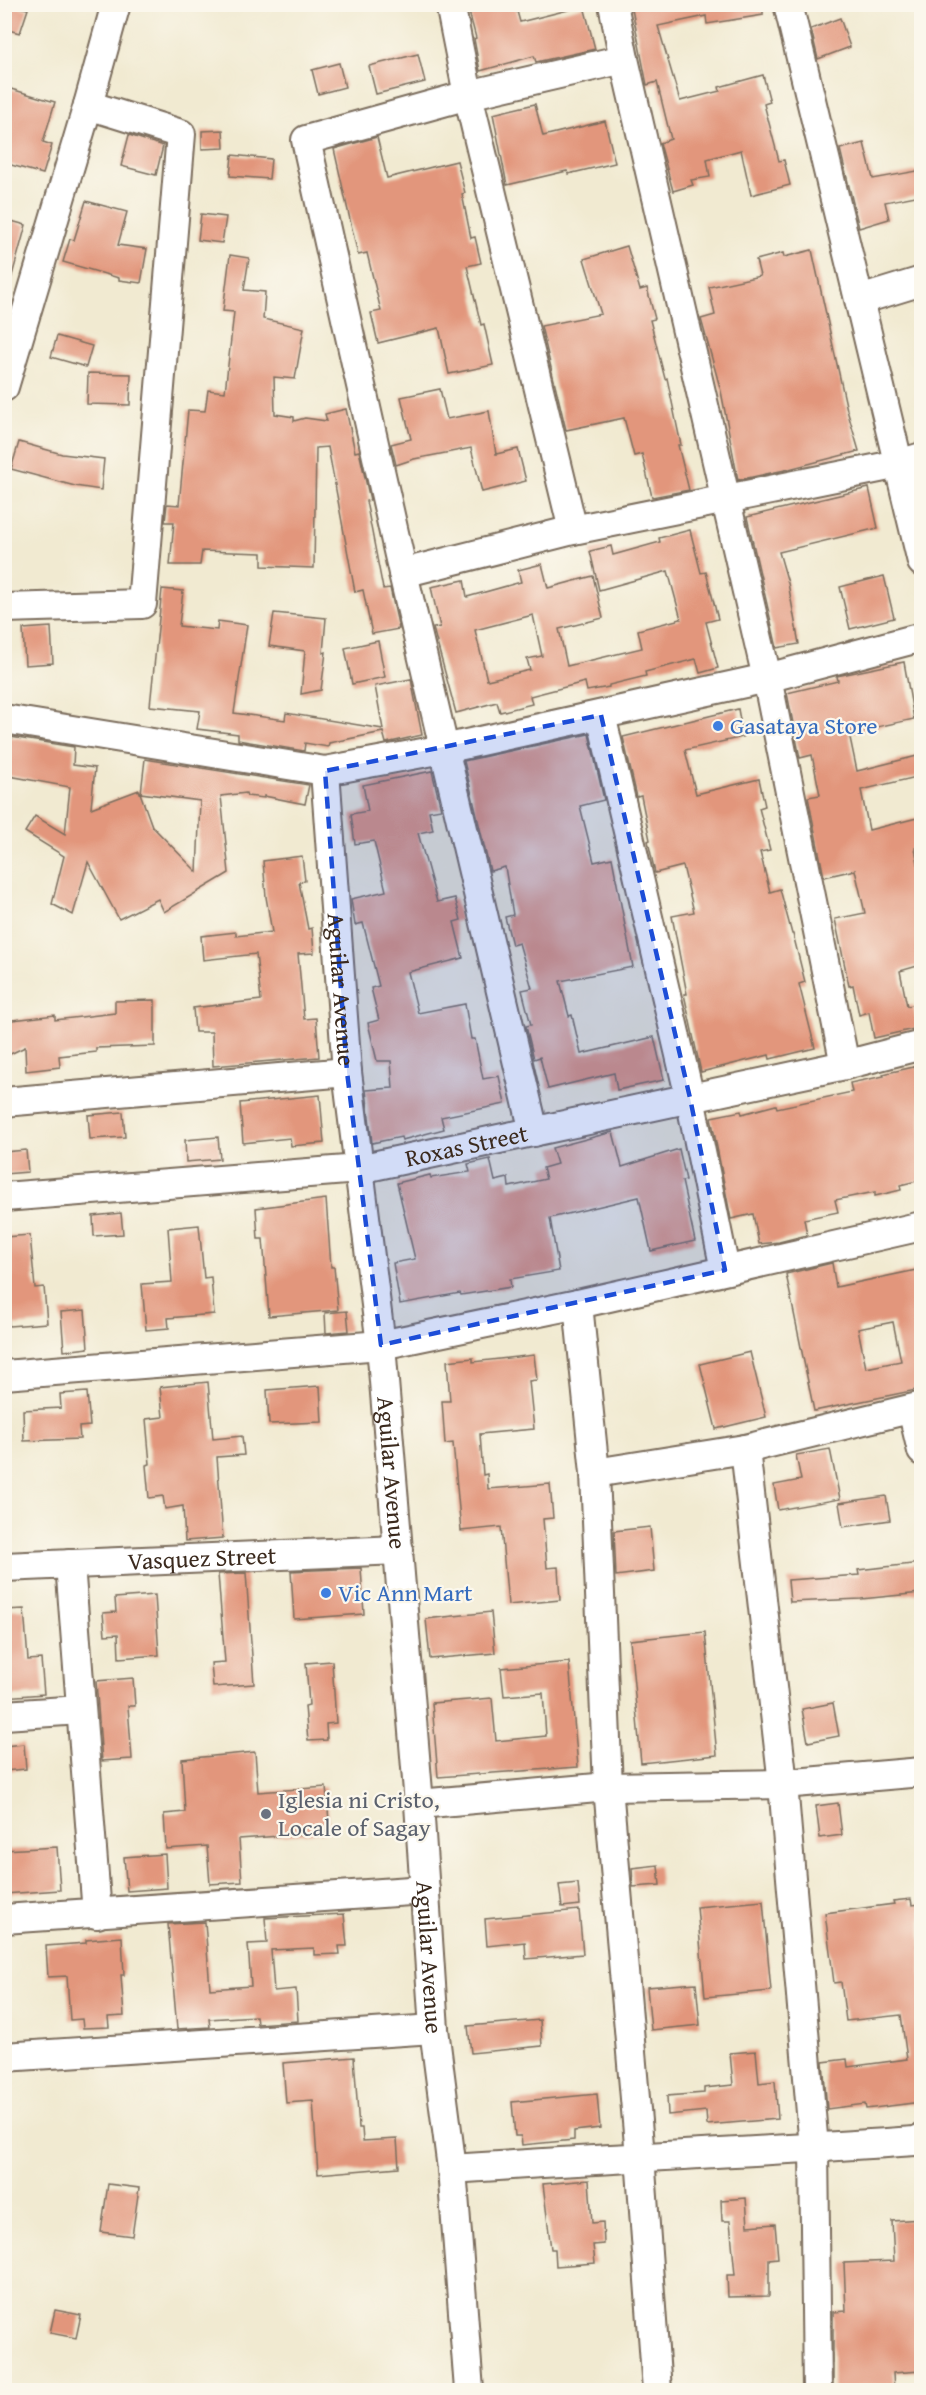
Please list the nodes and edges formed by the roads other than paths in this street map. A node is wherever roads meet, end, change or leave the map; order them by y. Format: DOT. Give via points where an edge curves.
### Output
graph roads {
  1 [pos="116,4"];
  2 [pos="450,4"];
  3 [pos="613,4"];
  4 [pos="788,4"];
  5 [pos="624,59"];
  6 [pos="468,95"];
  7 [pos="88,105"];
  8 [pos="921,281"];
  9 [pos="860,300"];
  10 [pos="4,387"];
  11 [pos="910,460"];
  12 [pos="727,500"];
  13 [pos="573,530"];
  14 [pos="921,562"];
  15 [pos="403,573"];
  16 [pos="4,608"];
  17 [pos="921,637"];
  18 [pos="767,678"];
  19 [pos="601,715"];
  20 [pos="4,719"];
  21 [pos="444,749"];
  22 [pos="325,771"];
  23 [pos="921,1045"];
  24 [pos="845,1065"];
  25 [pos="347,1072"];
  26 [pos="690,1098"];
  27 [pos="4,1102"];
  28 [pos="534,1132"];
  29 [pos="359,1169"];
  30 [pos="4,1197"];
  31 [pos="921,1226"];
  32 [pos="725,1270"];
  33 [pos="578,1304"];
  34 [pos="381,1345"];
  35 [pos="4,1375"];
  36 [pos="917,1407"];
  37 [pos="746,1449"];
  38 [pos="921,1451"];
  39 [pos="595,1473"];
  40 [pos="399,1550"];
  41 [pos="70,1564"];
  42 [pos="4,1568"];
  43 [pos="81,1710"];
  44 [pos="4,1715"];
  45 [pos="921,1772"];
  46 [pos="783,1784"];
  47 [pos="608,1787"];
  48 [pos="419,1804"];
  49 [pos="425,1890"];
  50 [pos="97,1914"];
  51 [pos="4,1919"];
  52 [pos="434,2029"];
  53 [pos="4,2056"];
  54 [pos="921,2138"];
  55 [pos="814,2148"];
  56 [pos="640,2156"];
  57 [pos="452,2169"];
  58 [pos="469,2391"];
  59 [pos="657,2391"];
  60 [pos="817,2391"];
  1 -- 7 [label="street"];
  2 -- 6 [label="street"];
  3 -- 5 [label="street"];
  4 -- 9 [label="street"];
  5 -- 6 [label="street"];
  5 -- 12 [label="street"];
  6 -- 13 [label="street"];
  6 -- 15 [label="street" via="306,140"];
  7 -- 10 [label="street"];
  7 -- 16 [label="street" via="181,135 142,604"];
  8 -- 9 [label="street"];
  9 -- 11 [label="street"];
  11 -- 12 [label="street"];
  11 -- 14 [label="street"];
  12 -- 13 [label="street"];
  12 -- 18 [label="street"];
  13 -- 15 [label="street"];
  15 -- 21 [label="street"];
  17 -- 18 [label="street"];
  18 -- 19 [label="street"];
  18 -- 24 [label="street"];
  19 -- 21 [label="street"];
  19 -- 26 [label="street"];
  20 -- 22 [label="street"];
  21 -- 22 [label="street"];
  21 -- 28 [label="street"];
  22 -- 25 [label="street, Aguilar Avenue"];
  23 -- 24 [label="street, Roxas Street"];
  24 -- 26 [label="street, Roxas Street"];
  25 -- 27 [label="street"];
  25 -- 29 [label="street, Aguilar Avenue"];
  26 -- 28 [label="street, Roxas Street"];
  26 -- 32 [label="street"];
  28 -- 29 [label="street, Roxas Street"];
  29 -- 30 [label="street, Roxas Street"];
  29 -- 34 [label="street, Aguilar Avenue"];
  31 -- 32 [label="street"];
  32 -- 33 [label="street"];
  33 -- 34 [label="street"];
  33 -- 39 [label="street"];
  34 -- 35 [label="street"];
  34 -- 40 [label="street, Aguilar Avenue"];
  36 -- 37 [label="street"];
  36 -- 38 [label="street"];
  37 -- 39 [label="street"];
  37 -- 46 [label="street"];
  39 -- 47 [label="street"];
  40 -- 41 [label="street, Vasquez Street"];
  40 -- 48 [label="street, Aguilar Avenue"];
  41 -- 42 [label="street, Vasquez Street"];
  41 -- 43 [label="street"];
  43 -- 44 [label="street"];
  43 -- 50 [label="street"];
  45 -- 46 [label="street"];
  46 -- 47 [label="street"];
  46 -- 55 [label="street"];
  47 -- 48 [label="street"];
  47 -- 56 [label="street"];
  48 -- 49 [label="street, Aguilar Avenue"];
  49 -- 50 [label="street"];
  49 -- 52 [label="street, Aguilar Avenue"];
  50 -- 51 [label="street"];
  52 -- 53 [label="street"];
  52 -- 57 [label="street, Aguilar Avenue"];
  54 -- 55 [label="street"];
  55 -- 56 [label="street"];
  55 -- 60 [label="street"];
  56 -- 57 [label="street"];
  56 -- 59 [label="street"];
  57 -- 58 [label="street, Aguilar Avenue"];
}
